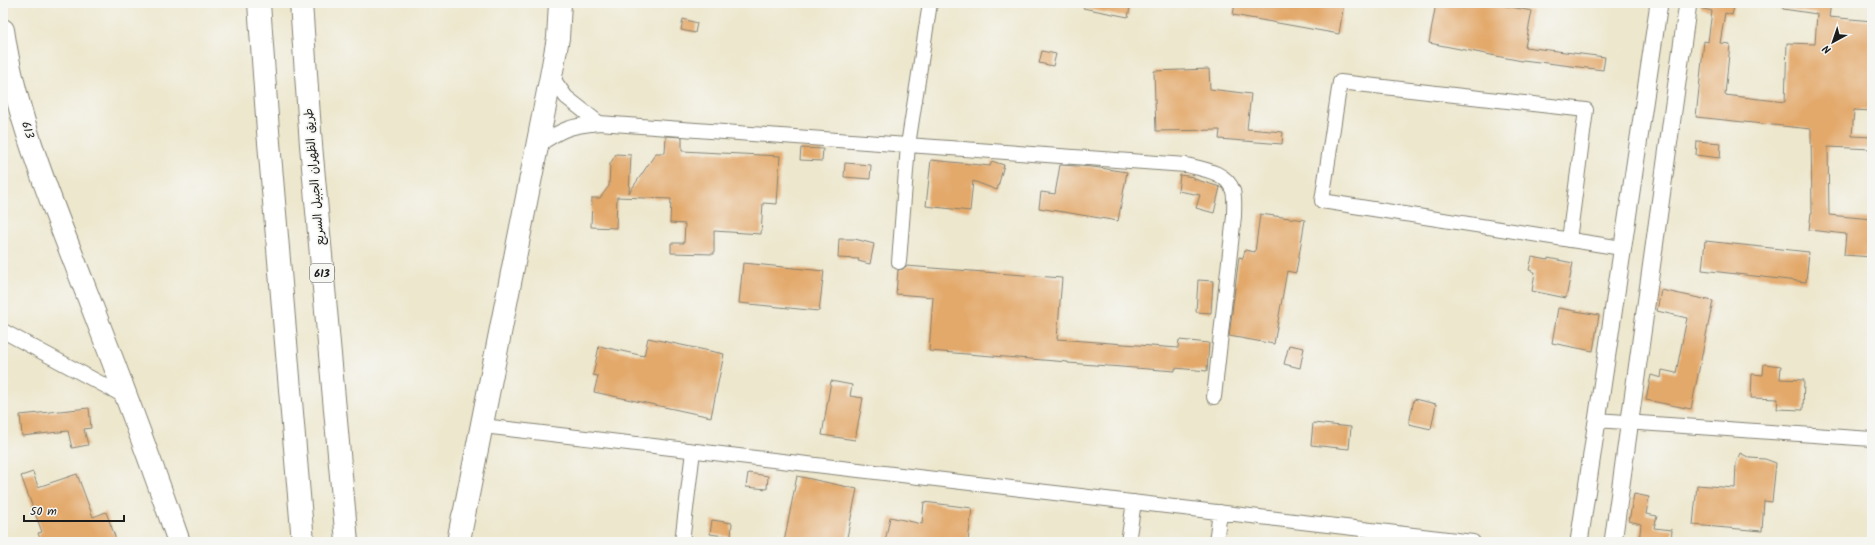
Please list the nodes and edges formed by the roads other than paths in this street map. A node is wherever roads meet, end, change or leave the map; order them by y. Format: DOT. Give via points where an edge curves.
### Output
graph roads {
  1 [pos="259,3"];
  2 [pos="301,3"];
  3 [pos="560,3"];
  4 [pos="930,3"];
  5 [pos="1659,3"];
  6 [pos="1688,3"];
  7 [pos="4,47"];
  8 [pos="551,76"];
  9 [pos="599,123"];
  10 [pos="908,145"];
  11 [pos="537,146"];
  12 [pos="1568,240"];
  13 [pos="1622,248"];
  14 [pos="899,262"];
  15 [pos="3,330"];
  16 [pos="1214,397"];
  17 [pos="128,398"];
  18 [pos="1596,420"];
  19 [pos="1630,422"];
  20 [pos="483,426"];
  21 [pos="1872,439"];
  22 [pos="693,451"];
  23 [pos="1134,502"];
  24 [pos="1220,512"];
  25 [pos="179,542"];
  26 [pos="303,542"];
  27 [pos="347,542"];
  28 [pos="459,542"];
  29 [pos="682,542"];
  30 [pos="1128,542"];
  31 [pos="1216,542"];
  32 [pos="1473,542"];
  33 [pos="1580,542"];
  34 [pos="1613,542"];
  1 -- 26 [label="main road"];
  2 -- 27 [label="main road, طريق الظهران الجبيل السريع / 613" via="310,145"];
  3 -- 8 [label="main road" via="558,38"];
  4 -- 10 [label="street"];
  5 -- 13 [label="street"];
  6 -- 19 [label="street"];
  7 -- 17 [label="main road, 613" via="40,172"];
  8 -- 9 [label="street" via="566,97"];
  8 -- 11 [label="main road"];
  9 -- 10 [label="street"];
  9 -- 11 [label="street" via="574,125"];
  10 -- 14 [label="street"];
  10 -- 16 [label="street" via="1186,165 1210,171 1226,179 1233,192 1234,216"];
  11 -- 20 [label="main road"];
  12 -- 12 [label="street" via="1322,201 1340,82 1586,110"];
  12 -- 13 [label="street"];
  13 -- 18 [label="street"];
  15 -- 17 [label="street"];
  17 -- 25 [label="main road, 613"];
  18 -- 19 [label="street"];
  18 -- 33 [label="street"];
  19 -- 21 [label="street"];
  19 -- 34 [label="street"];
  20 -- 22 [label="street"];
  20 -- 28 [label="main road"];
  22 -- 23 [label="street"];
  22 -- 29 [label="street"];
  23 -- 24 [label="street"];
  23 -- 30 [label="street"];
  24 -- 31 [label="street"];
  24 -- 32 [label="street"];
}
